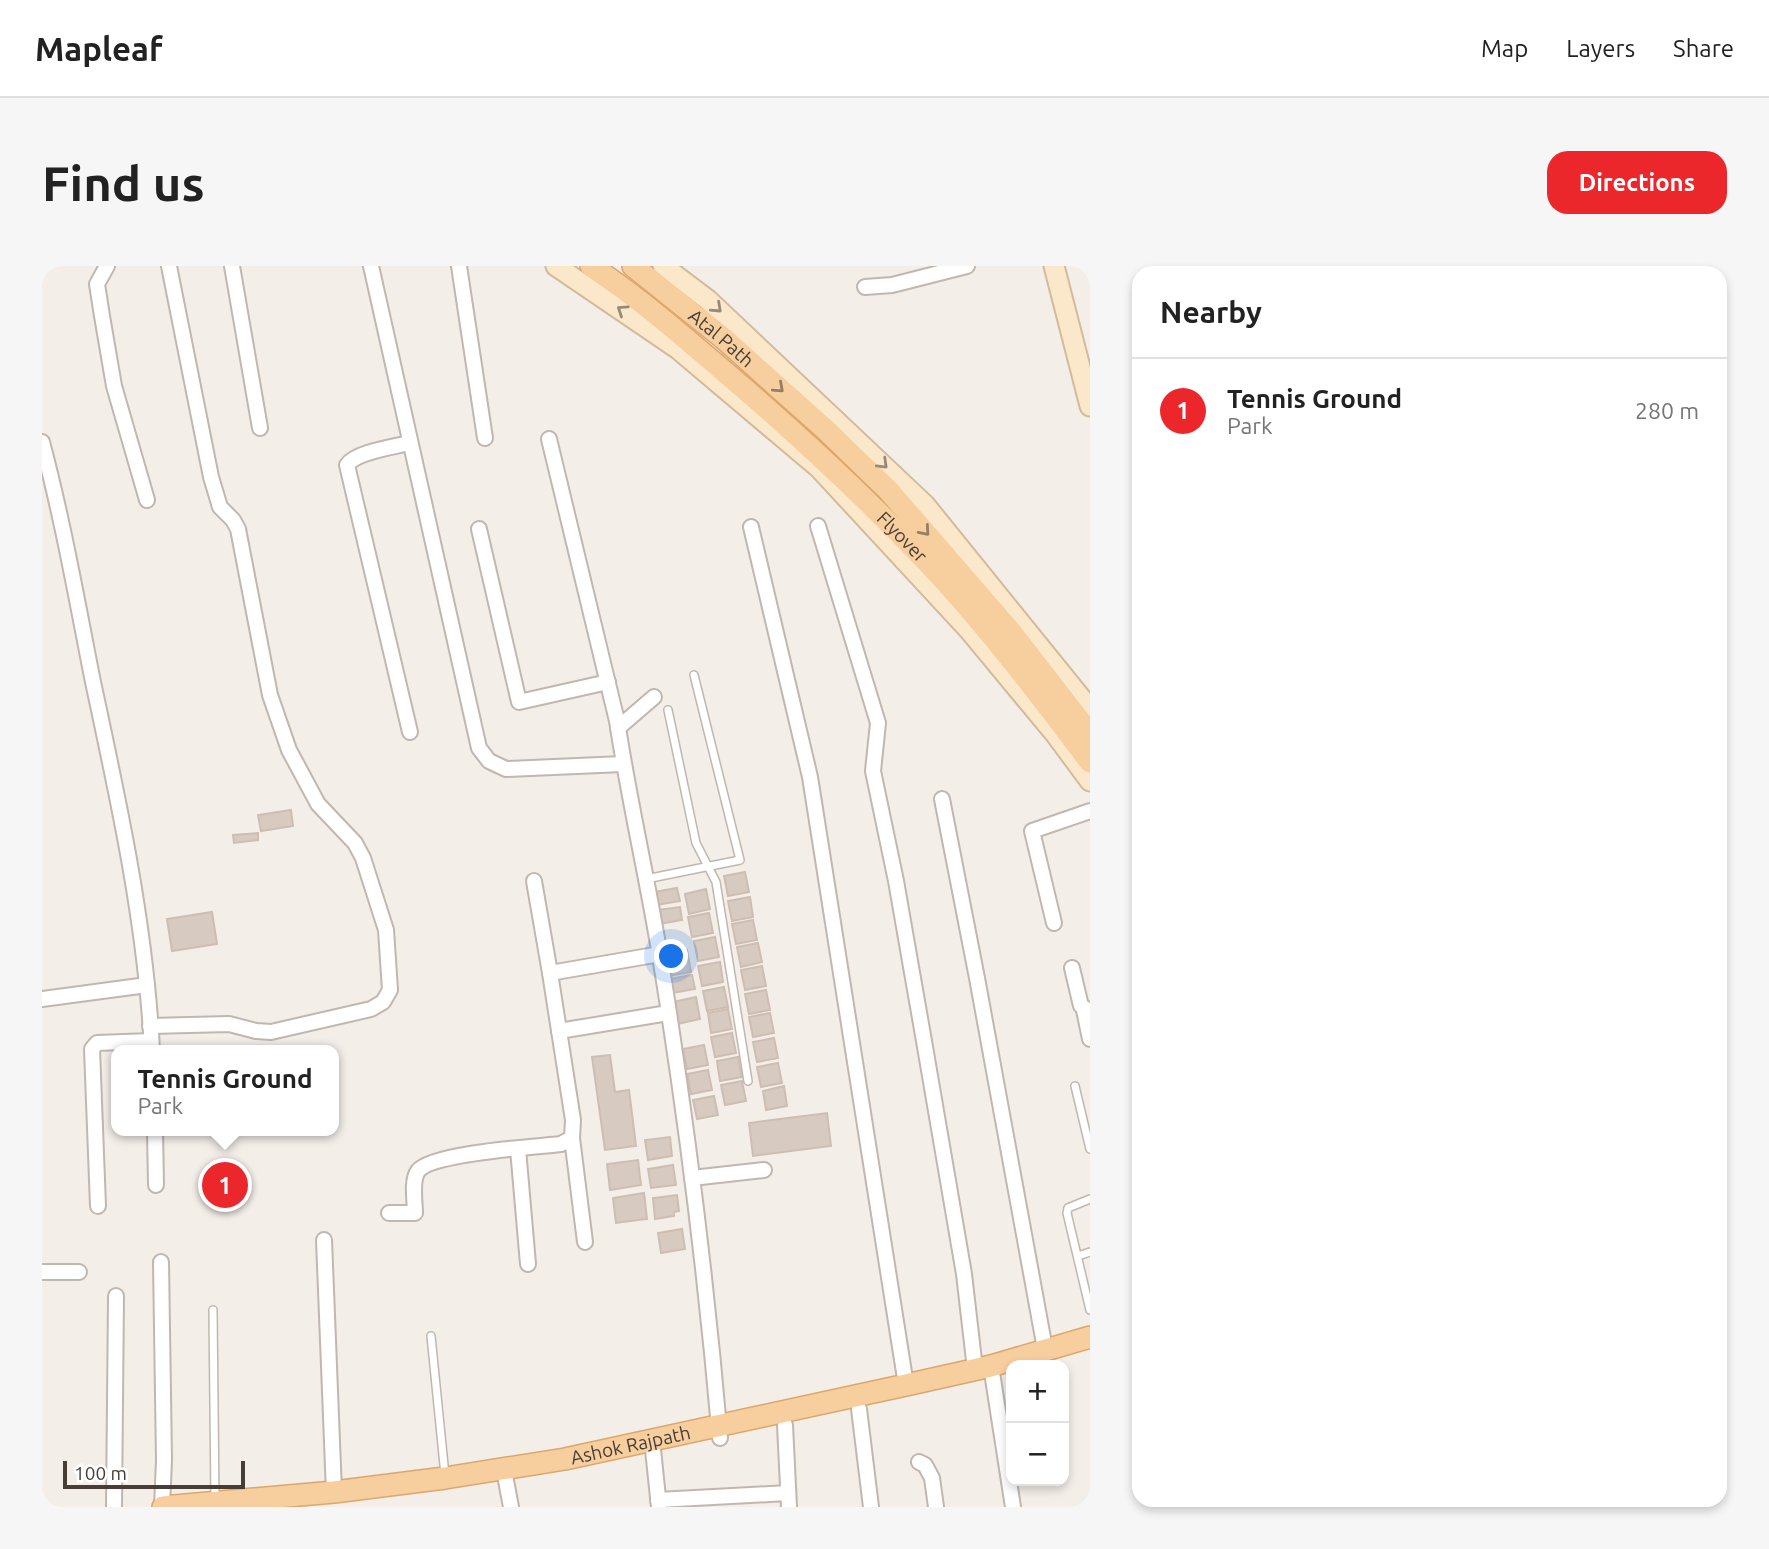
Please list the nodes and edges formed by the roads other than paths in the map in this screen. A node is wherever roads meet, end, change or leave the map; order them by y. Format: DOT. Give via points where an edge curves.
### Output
graph roads {
  1 [pos="107,266"];
  2 [pos="169,266"];
  3 [pos="232,266"];
  4 [pos="371,266"];
  5 [pos="459,266"];
  6 [pos="556,266"];
  7 [pos="591,266"];
  8 [pos="633,266"];
  9 [pos="663,266"];
  10 [pos="967,266"];
  11 [pos="1054,266"];
  12 [pos="949,268"];
  13 [pos="865,287"];
  14 [pos="681,344"];
  15 [pos="1090,406"];
  16 [pos="811,407"];
  17 [pos="260,428"];
  18 [pos="485,438"];
  19 [pos="549,439"];
  20 [pos="42,442"];
  21 [pos="410,443"];
  22 [pos="147,500"];
  23 [pos="818,526"];
  24 [pos="751,527"];
  25 [pos="479,528"];
  26 [pos="694,675"];
  27 [pos="608,682"];
  28 [pos="654,697"];
  29 [pos="1090,709"];
  30 [pos="668,710"];
  31 [pos="618,728"];
  32 [pos="410,732"];
  33 [pos="1090,734"];
  34 [pos="1090,762"];
  35 [pos="623,764"];
  36 [pos="1090,781"];
  37 [pos="942,799"];
  38 [pos="1090,811"];
  39 [pos="709,868"];
  40 [pos="645,879"];
  41 [pos="534,881"];
  42 [pos="1054,923"];
  43 [pos="660,954"];
  44 [pos="1072,968"];
  45 [pos="550,973"];
  46 [pos="146,985"];
  47 [pos="1084,986"];
  48 [pos="42,999"];
  49 [pos="1087,1010"];
  50 [pos="668,1013"];
  51 [pos="559,1031"];
  52 [pos="151,1039"];
  53 [pos="1090,1040"];
  54 [pos="748,1082"];
  55 [pos="1075,1086"];
  56 [pos="155,1136"];
  57 [pos="572,1138"];
  58 [pos="518,1149"];
  59 [pos="1090,1149"];
  60 [pos="764,1170"];
  61 [pos="692,1178"];
  62 [pos="156,1185"];
  63 [pos="1090,1199"];
  64 [pos="97,1206"];
  65 [pos="389,1213"];
  66 [pos="324,1240"];
  67 [pos="585,1242"];
  68 [pos="1090,1252"];
  69 [pos="1077,1256"];
  70 [pos="162,1262"];
  71 [pos="528,1264"];
  72 [pos="42,1272"];
  73 [pos="79,1272"];
  74 [pos="116,1296"];
  75 [pos="213,1310"];
  76 [pos="1090,1310"];
  77 [pos="432,1336"];
  78 [pos="1090,1338"];
  79 [pos="1090,1351"];
  80 [pos="1040,1357"];
  81 [pos="993,1371"];
  82 [pos="906,1385"];
  83 [pos="859,1409"];
  84 [pos="785,1425"];
  85 [pos="720,1432"];
  86 [pos="653,1446"];
  87 [pos="919,1462"];
  88 [pos="506,1476"];
  89 [pos="445,1478"];
  90 [pos="327,1499"];
  91 [pos="788,1500"];
  92 [pos="295,1501"];
  93 [pos="659,1503"];
  94 [pos="215,1504"];
  95 [pos="114,1507"];
  96 [pos="162,1507"];
  97 [pos="512,1507"];
  98 [pos="871,1507"];
  99 [pos="936,1507"];
  100 [pos="1013,1507"];
  1 -- 22 [label="street" via="97,284 102,316 114,386"];
  2 -- 52 [label="street" via="213,488 220,508 238,529 270,695 304,781 363,858 386,930 390,990 383,1002 371,1009 271,1031 229,1024"];
  3 -- 17 [label="street"];
  4 -- 21 [label="street"];
  5 -- 18 [label="street"];
  14 -- 6 [label="street, one-way"];
  7 -- 14 [label="main road, Flyover" via="622,286"];
  8 -- 16 [label="main road, Atal Path, one-way"];
  9 -- 16 [label="street, one-way" via="708,300"];
  10 -- 12 [label="street"];
  11 -- 15 [label="street"];
  12 -- 13 [label="street" via="892,285"];
  14 -- 34 [label="main road, Flyover" via="704,354 831,465 928,563"];
  14 -- 36 [label="street" via="819,468 969,630"];
  16 -- 29 [label="street, one-way" via="925,505"];
  16 -- 33 [label="main road, Flyover, one-way" via="826,430 889,491 1011,632"];
  19 -- 27 [label="street"];
  20 -- 46 [label="street" via="108,753"];
  21 -- 32 [label="street" via="359,456 347,465"];
  21 -- 35 [label="street" via="479,748 489,761 506,769"];
  23 -- 81 [label="street" via="878,723 873,771 897,881 964,1274"];
  24 -- 82 [label="street" via="810,777"];
  25 -- 27 [label="street" via="519,702"];
  26 -- 39 [label="lane" via="740,860"];
  27 -- 31 [label="street"];
  28 -- 31 [label="street"];
  30 -- 39 [label="lane" via="696,843"];
  31 -- 35 [label="street"];
  35 -- 40 [label="street"];
  37 -- 80 [label="street" via="977,978"];
  38 -- 42 [label="street" via="1032,831"];
  39 -- 40 [label="lane"];
  39 -- 54 [label="lane" via="716,882"];
  40 -- 43 [label="street"];
  41 -- 45 [label="street"];
  43 -- 45 [label="street"];
  43 -- 50 [label="street"];
  44 -- 47 [label="street"];
  45 -- 51 [label="street"];
  46 -- 48 [label="street"];
  46 -- 52 [label="street"];
  47 -- 49 [label="street" via="1081,1006"];
  49 -- 53 [label="street"];
  50 -- 51 [label="street"];
  50 -- 61 [label="street"];
  51 -- 57 [label="street"];
  52 -- 64 [label="street" via="97,1043 92,1049"];
  55 -- 59 [label="lane"];
  56 -- 62 [label="street"];
  57 -- 58 [label="street" via="561,1144"];
  57 -- 67 [label="street"];
  58 -- 65 [label="street" via="453,1156 427,1164 416,1175 415,1213"];
  58 -- 71 [label="street"];
  60 -- 61 [label="street"];
  61 -- 85 [label="street"];
  63 -- 69 [label="lane" via="1068,1208"];
  66 -- 90 [label="street"];
  68 -- 69 [label="lane"];
  69 -- 76 [label="lane"];
  70 -- 96 [label="street"];
  72 -- 73 [label="street"];
  74 -- 95 [label="street"];
  75 -- 94 [label="lane"];
  77 -- 89 [label="lane"];
  78 -- 80 [label="main road, Ashok Rajpath"];
  79 -- 80 [label="main road, Ashok Rajpath"];
  80 -- 81 [label="main road, Ashok Rajpath"];
  81 -- 82 [label="main road, Ashok Rajpath"];
  81 -- 83 [label="main road, Ashok Rajpath"];
  81 -- 100 [label="street"];
  82 -- 85 [label="main road, Ashok Rajpath"];
  83 -- 84 [label="main road, Ashok Rajpath"];
  83 -- 98 [label="street"];
  84 -- 85 [label="main road, Ashok Rajpath"];
  84 -- 91 [label="street"];
  85 -- 86 [label="main road, Ashok Rajpath"];
  86 -- 88 [label="main road, Ashok Rajpath"];
  86 -- 93 [label="street"];
  87 -- 99 [label="street" via="932,1478"];
  88 -- 89 [label="main road, Ashok Rajpath"];
  88 -- 90 [label="main road, Ashok Rajpath"];
  88 -- 97 [label="street"];
  89 -- 90 [label="main road, Ashok Rajpath"];
  90 -- 92 [label="main road, Ashok Rajpath"];
  91 -- 93 [label="street"];
  92 -- 94 [label="main road, Ashok Rajpath"];
  94 -- 96 [label="main road, Ashok Rajpath"];
}
